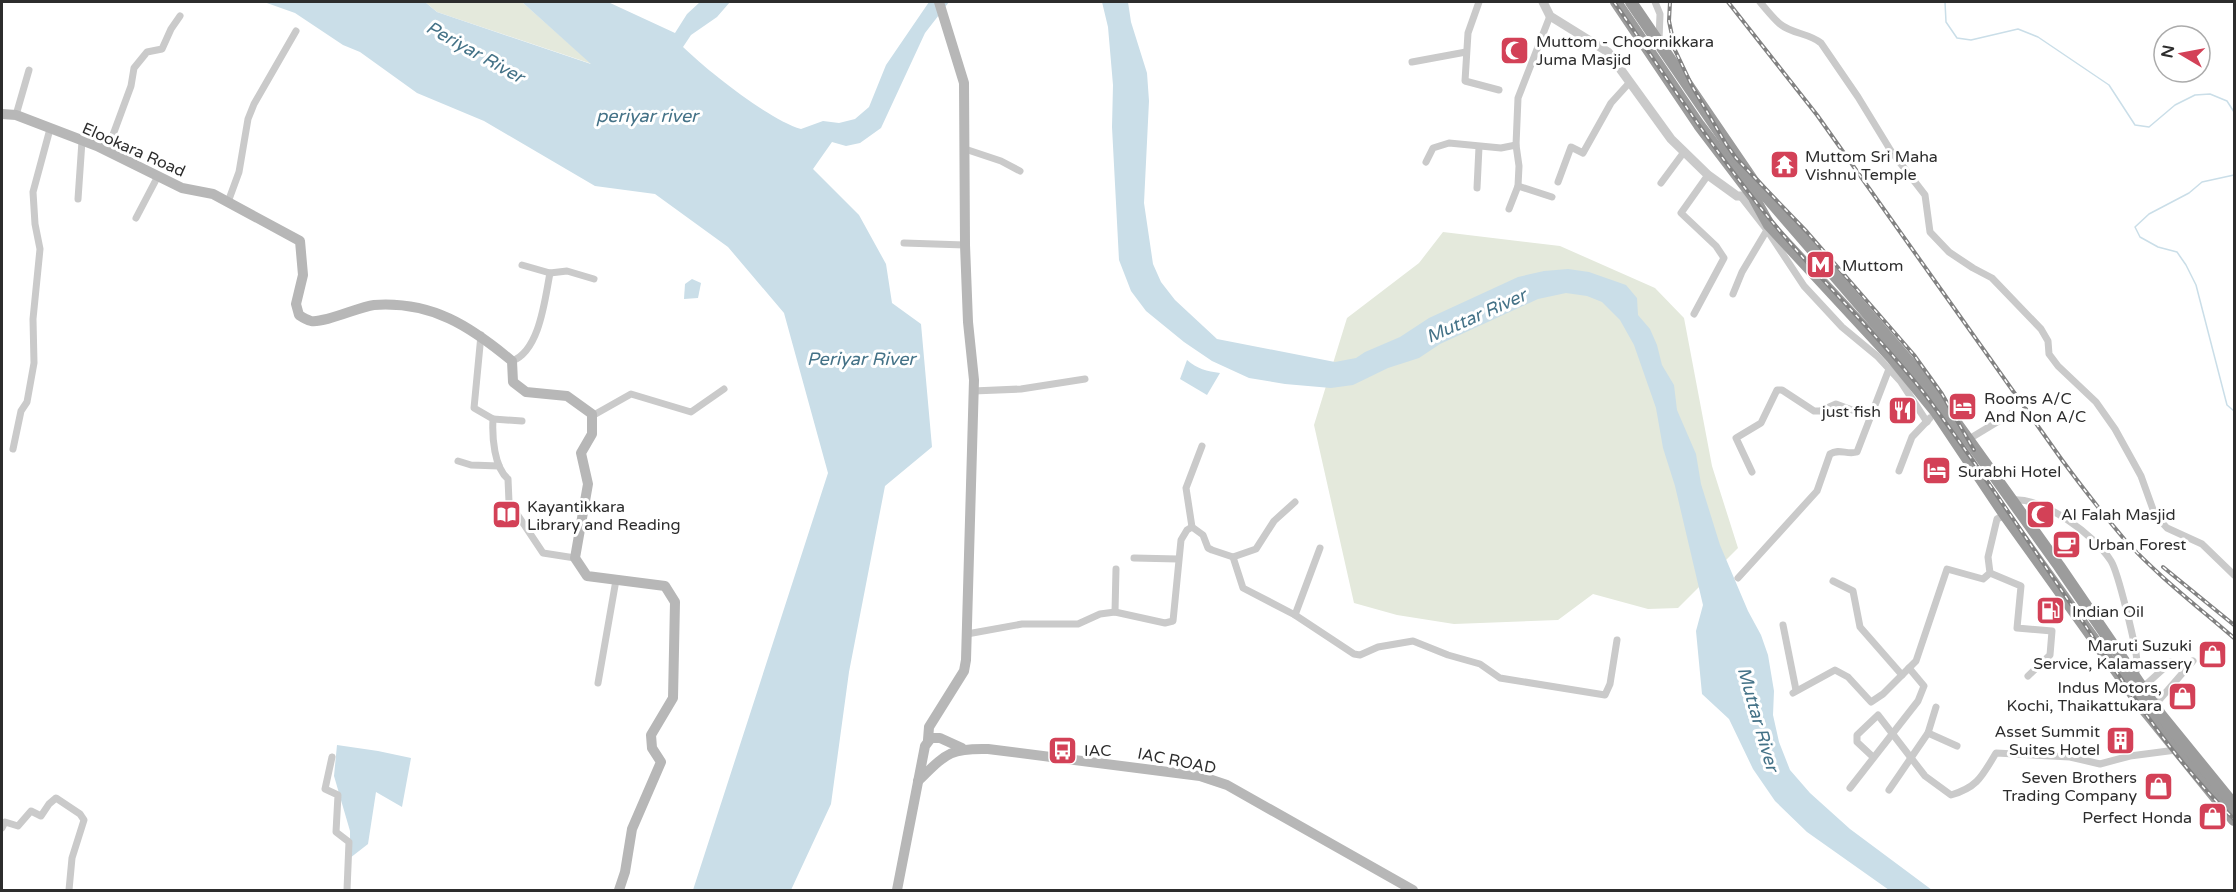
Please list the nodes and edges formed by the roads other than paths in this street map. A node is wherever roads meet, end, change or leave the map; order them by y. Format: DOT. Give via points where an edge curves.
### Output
graph roads {
  1 [pos="939,2"];
  2 [pos="1479,2"];
  3 [pos="1543,2"];
  4 [pos="1616,2"];
  5 [pos="1631,2"];
  6 [pos="1655,2"];
  7 [pos="1760,2"];
  8 [pos="180,16"];
  9 [pos="1550,16"];
  10 [pos="296,31"];
  11 [pos="1659,41"];
  12 [pos="1466,52"];
  13 [pos="1652,55"];
  14 [pos="1412,62"];
  15 [pos="29,70"];
  16 [pos="1630,82"];
  17 [pos="1498,90"];
  18 [pos="2,114"];
  19 [pos="16,115"];
  20 [pos="50,129"];
  21 [pos="82,141"];
  22 [pos="1515,145"];
  23 [pos="1479,147"];
  24 [pos="965,149"];
  25 [pos="107,151"];
  26 [pos="1683,152"];
  27 [pos="1426,162"];
  28 [pos="1020,171"];
  29 [pos="1708,175"];
  30 [pos="158,176"];
  31 [pos="1558,182"];
  32 [pos="1661,183"];
  33 [pos="1518,186"];
  34 [pos="1477,188"];
  35 [pos="1552,197"];
  36 [pos="1748,197"];
  37 [pos="78,199"];
  38 [pos="228,202"];
  39 [pos="1509,209"];
  40 [pos="136,218"];
  41 [pos="1767,230"];
  42 [pos="904,243"];
  43 [pos="965,245"];
  44 [pos="522,265"];
  45 [pos="550,273"];
  46 [pos="594,279"];
  47 [pos="1733,294"];
  48 [pos="1694,314"];
  49 [pos="481,335"];
  50 [pos="512,361"];
  51 [pos="1889,369"];
  52 [pos="1084,379"];
  53 [pos="724,389"];
  54 [pos="973,392"];
  55 [pos="2012,413"];
  56 [pos="592,416"];
  57 [pos="1871,417"];
  58 [pos="1932,417"];
  59 [pos="492,419"];
  60 [pos="522,421"];
  61 [pos="1969,439"];
  62 [pos="1202,446"];
  63 [pos="13,449"];
  64 [pos="458,461"];
  65 [pos="500,466"];
  66 [pos="1899,471"];
  67 [pos="1752,472"];
  68 [pos="2012,500"];
  69 [pos="1295,502"];
  70 [pos="2005,515"];
  71 [pos="2026,520"];
  72 [pos="1192,527"];
  73 [pos="2014,527"];
  74 [pos="1320,548"];
  75 [pos="1233,557"];
  76 [pos="575,558"];
  77 [pos="1134,558"];
  78 [pos="1178,559"];
  79 [pos="1116,569"];
  80 [pos="1990,573"];
  81 [pos="2235,575"];
  82 [pos="1738,578"];
  83 [pos="616,580"];
  84 [pos="1833,580"];
  85 [pos="1116,612"];
  86 [pos="1295,615"];
  87 [pos="1783,625"];
  88 [pos="966,634"];
  89 [pos="1617,640"];
  90 [pos="2193,661"];
  91 [pos="2171,662"];
  92 [pos="1909,668"];
  93 [pos="1902,675"];
  94 [pos="2028,676"];
  95 [pos="598,682"];
  96 [pos="2138,683"];
  97 [pos="2154,706"];
  98 [pos="1936,707"];
  99 [pos="1928,733"];
  100 [pos="1893,735"];
  101 [pos="928,740"];
  102 [pos="946,742"];
  103 [pos="1957,746"];
  104 [pos="962,748"];
  105 [pos="2176,750"];
  106 [pos="924,752"];
  107 [pos="1910,756"];
  108 [pos="332,757"];
  109 [pos="1874,757"];
  110 [pos="943,758"];
  111 [pos="918,781"];
  112 [pos="1850,789"];
  113 [pos="1889,790"];
  114 [pos="2235,805"];
  115 [pos="2235,820"];
  116 [pos="2,828"];
  117 [pos="69,891"];
  118 [pos="346,891"];
  119 [pos="619,891"];
  120 [pos="897,891"];
  121 [pos="1413,891"];
  1 -- 24 [label="main road" via="964,83"];
  2 -- 12 [label="street"];
  3 -- 9 [label="street"];
  4 -- 13 [label="highway"];
  5 -- 11 [label="highway"];
  6 -- 11 [label="street" via="1660,14"];
  7 -- 81 [label="street" via="1781,25 1821,43 1891,152 1925,195 1930,232 1949,252 1992,278 2041,329 2049,354 2096,402 2115,429 2141,476 2155,515 2167,528 2202,544"];
  8 -- 25 [label="street" via="162,49 147,52 134,68"];
  9 -- 16 [label="street" via="1608,52"];
  9 -- 22 [label="street" via="1518,98"];
  10 -- 38 [label="street" via="248,119 239,172"];
  11 -- 13 [label="street"];
  11 -- 61 [label="highway" via="1753,180 1899,348"];
  12 -- 14 [label="street"];
  12 -- 17 [label="street" via="1465,81"];
  13 -- 36 [label="highway"];
  15 -- 19 [label="street"];
  16 -- 26 [label="street"];
  16 -- 31 [label="street" via="1611,103 1583,153 1571,147"];
  18 -- 19 [label="main road, Elookara Road"];
  19 -- 20 [label="main road, Elookara Road"];
  20 -- 21 [label="main road, Elookara Road"];
  20 -- 63 [label="street" via="33,192 40,249 33,319 34,363"];
  21 -- 25 [label="main road, Elookara Road"];
  21 -- 37 [label="street"];
  22 -- 23 [label="street"];
  22 -- 33 [label="street"];
  23 -- 27 [label="street" via="1443,143 1433,148"];
  23 -- 34 [label="street"];
  24 -- 28 [label="street"];
  24 -- 43 [label="main road"];
  25 -- 30 [label="main road, Elookara Road"];
  26 -- 29 [label="street"];
  26 -- 32 [label="street"];
  29 -- 36 [label="street"];
  29 -- 48 [label="street" via="1681,213 1724,258"];
  30 -- 38 [label="main road, Elookara Road"];
  30 -- 40 [label="street"];
  33 -- 35 [label="street"];
  33 -- 39 [label="street"];
  36 -- 41 [label="street"];
  36 -- 58 [label="highway" via="1769,225 1892,358"];
  38 -- 49 [label="main road, Elookara Road" via="300,241 303,275 296,304 298,315 313,321 374,305 416,308 438,312"];
  41 -- 47 [label="street"];
  41 -- 51 [label="street" via="1804,286"];
  42 -- 43 [label="street"];
  43 -- 54 [label="main road"];
  44 -- 45 [label="street"];
  45 -- 46 [label="street" via="567,271"];
  45 -- 50 [label="street" via="538,330 525,353"];
  49 -- 50 [label="main road, Elookara Road"];
  49 -- 59 [label="street" via="474,408"];
  50 -- 56 [label="main road" via="513,382 526,392 567,396"];
  51 -- 57 [label="street"];
  51 -- 58 [label="street"];
  52 -- 54 [label="street"];
  53 -- 56 [label="street" via="691,412 631,394"];
  54 -- 88 [label="main road"];
  55 -- 61 [label="street"];
  56 -- 76 [label="main road" via="592,434 581,453 588,484"];
  57 -- 67 [label="street" via="1836,404 1814,411 1778,390 1761,423 1736,438"];
  57 -- 82 [label="street" via="1857,452 1830,454 1817,491"];
  58 -- 66 [label="street" via="1912,437"];
  58 -- 70 [label="highway"];
  59 -- 60 [label="street"];
  59 -- 65 [label="street"];
  61 -- 68 [label="highway"];
  62 -- 72 [label="street" via="1186,488"];
  64 -- 65 [label="street"];
  65 -- 76 [label="street" via="508,479 509,502 543,553"];
  68 -- 71 [label="highway"];
  68 -- 96 [label="street" via="2024,500 2067,518 2109,558 2135,651"];
  69 -- 75 [label="street" via="1274,521 1256,549"];
  70 -- 73 [label="highway"];
  70 -- 80 [label="street" via="1997,519 1988,556"];
  71 -- 73 [label="highway"];
  71 -- 96 [label="highway"];
  72 -- 75 [label="street" via="1203,535 1208,548"];
  72 -- 78 [label="street" via="1181,540"];
  73 -- 105 [label="highway"];
  74 -- 86 [label="street"];
  75 -- 86 [label="street" via="1243,588"];
  76 -- 83 [label="main road" via="587,576"];
  77 -- 78 [label="street"];
  78 -- 85 [label="street" via="1173,621"];
  79 -- 85 [label="street"];
  80 -- 92 [label="street" via="1983,579 1947,569 1916,661"];
  80 -- 94 [label="street" via="2021,586 2017,628 2052,631 2050,656"];
  83 -- 95 [label="street"];
  83 -- 119 [label="main road" via="666,586 675,602 673,699 651,735 652,748 661,762 632,829"];
  84 -- 93 [label="street" via="1853,591 1860,627"];
  85 -- 88 [label="street" via="1078,624 1022,624"];
  86 -- 89 [label="street" via="1354,654 1413,641 1480,664 1500,678 1605,695"];
  87 -- 93 [label="street" via="1794,692 1835,670 1848,677 1871,702"];
  88 -- 101 [label="main road" via="964,671 929,727"];
  90 -- 97 [label="street"];
  91 -- 96 [label="street"];
  92 -- 93 [label="street"];
  92 -- 100 [label="street" via="1922,682 1923,690"];
  96 -- 97 [label="highway"];
  97 -- 114 [label="highway"];
  98 -- 99 [label="street"];
  99 -- 103 [label="street"];
  99 -- 107 [label="street"];
  100 -- 107 [label="street"];
  100 -- 109 [label="street"];
  100 -- 109 [label="street" via="1878,715 1857,735 1857,742"];
  101 -- 102 [label="main road" via="937,737"];
  101 -- 106 [label="main road"];
  102 -- 104 [label="main road"];
  102 -- 110 [label="main road" via="948,748"];
  104 -- 110 [label="main road, IAC ROAD"];
  104 -- 121 [label="main road, IAC ROAD" via="1200,776 1227,786"];
  105 -- 107 [label="street" via="2100,764 2070,757 1996,753 1978,782 1951,795 1925,776"];
  105 -- 115 [label="highway"];
  106 -- 110 [label="main road" via="928,758"];
  106 -- 111 [label="main road"];
  107 -- 113 [label="street"];
  108 -- 118 [label="street" via="325,789 338,795 336,832 349,842"];
  109 -- 112 [label="street"];
  110 -- 111 [label="main road, IAC ROAD"];
  111 -- 120 [label="main road"];
  116 -- 117 [label="street" via="5,822 18,826 31,811 41,816 57,798 80,814 84,820 72,858"];
}
